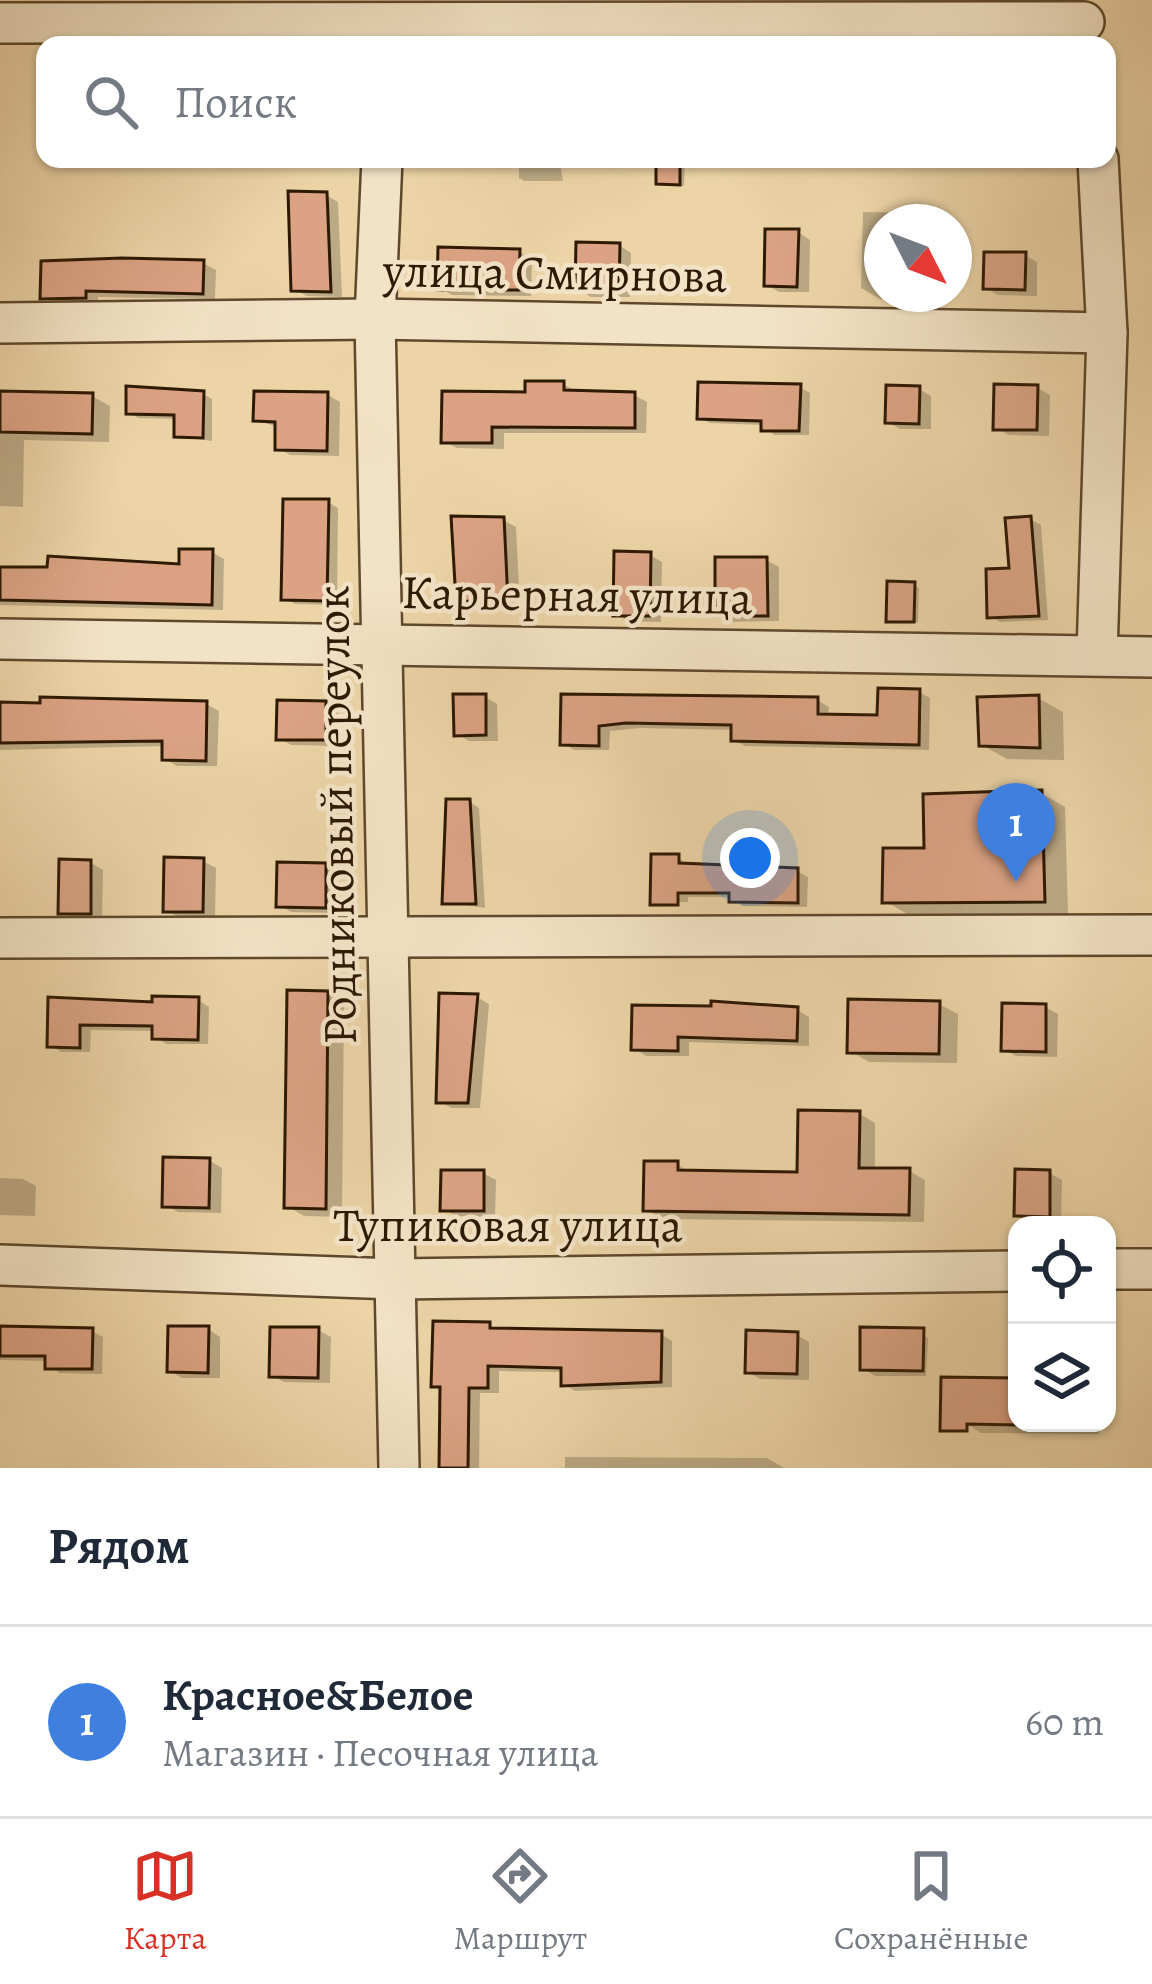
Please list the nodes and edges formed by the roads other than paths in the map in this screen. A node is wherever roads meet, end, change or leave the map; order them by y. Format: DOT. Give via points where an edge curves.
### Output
graph roads {
  1 [pos="387,22"];
  2 [pos="1084,22"];
  3 [pos="0,23"];
  4 [pos="382,168"];
  5 [pos="1098,168"];
  6 [pos="375,319"];
  7 [pos="0,323"];
  8 [pos="1107,333"];
  9 [pos="0,639"];
  10 [pos="382,642"];
  11 [pos="1097,655"];
  12 [pos="1152,657"];
  13 [pos="1152,935"];
  14 [pos="388,936"];
  15 [pos="0,938"];
  16 [pos="0,1265"];
  17 [pos="1116,1269"];
  18 [pos="1152,1269"];
  19 [pos="1008,1270"];
  20 [pos="395,1279"];
  21 [pos="399,1468"];
  1 -- 2 [label="street"];
  1 -- 3 [label="street"];
  4 -- 6 [label="street, Родниковый переулок"];
  5 -- 8 [label="street"];
  6 -- 7 [label="street, улица Смирнова"];
  6 -- 8 [label="street, улица Смирнова"];
  6 -- 10 [label="street, Родниковый переулок"];
  8 -- 11 [label="street"];
  9 -- 10 [label="street, Карьерная улица"];
  10 -- 11 [label="street, Карьерная улица"];
  10 -- 14 [label="street, Родниковый переулок"];
  11 -- 12 [label="street, Карьерная улица"];
  13 -- 14 [label="street"];
  14 -- 15 [label="street"];
  14 -- 20 [label="street, Родниковый переулок"];
  16 -- 20 [label="street, Тупиковая улица"];
  17 -- 18 [label="street"];
  19 -- 20 [label="street, Тупиковая улица"];
  20 -- 21 [label="street, Родниковый переулок"];
}
